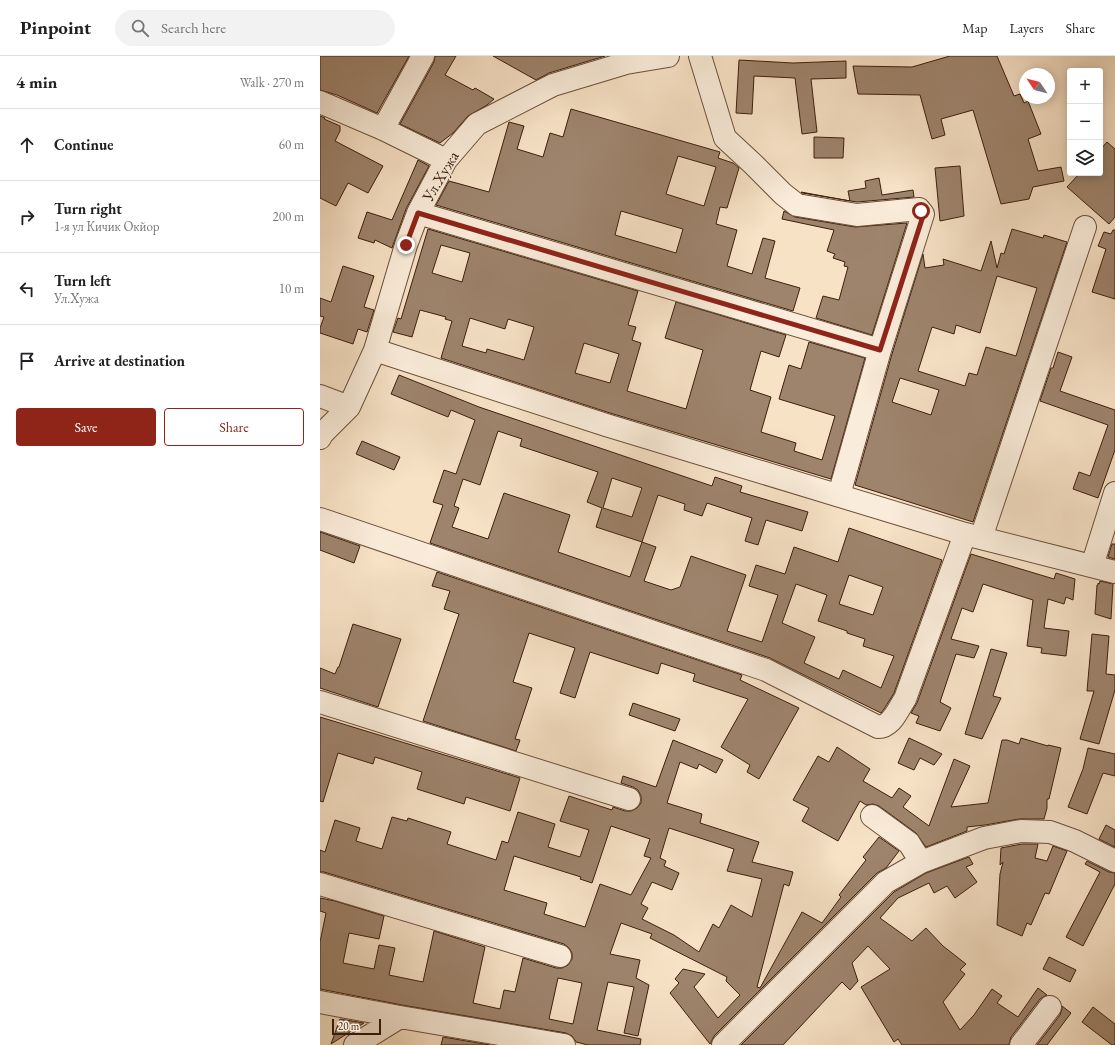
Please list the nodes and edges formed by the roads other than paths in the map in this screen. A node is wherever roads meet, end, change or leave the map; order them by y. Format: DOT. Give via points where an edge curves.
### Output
graph roads {
  1 [pos="424,56"];
  2 [pos="668,56"];
  3 [pos="700,56"];
  4 [pos="320,102"];
  5 [pos="384,129"];
  6 [pos="446,160"];
  7 [pos="418,213"];
  8 [pos="1085,227"];
  9 [pos="375,350"];
  10 [pos="880,350"];
  11 [pos="320,396"];
  12 [pos="349,407"];
  13 [pos="320,438"];
  14 [pos="1115,493"];
  15 [pos="838,495"];
  16 [pos="320,519"];
  17 [pos="974,536"];
  18 [pos="1092,566"];
  19 [pos="1115,572"];
  20 [pos="320,702"];
  21 [pos="629,800"];
  22 [pos="872,816"];
  23 [pos="1115,861"];
  24 [pos="921,862"];
  25 [pos="320,884"];
  26 [pos="560,956"];
  27 [pos="320,1002"];
  28 [pos="1050,1007"];
  29 [pos="400,1017"];
  30 [pos="355,1045"];
  31 [pos="564,1045"];
  32 [pos="723,1045"];
  33 [pos="1021,1045"];
  1 -- 5 [label="street"];
  2 -- 6 [label="street, Ул.Хужа" via="626,63 552,85 476,124"];
  3 -- 10 [label="street" via="725,138 783,194 797,204 857,215 919,209 923,214"];
  4 -- 5 [label="street"];
  5 -- 6 [label="street"];
  6 -- 7 [label="street, Ул.Хужа"];
  7 -- 9 [label="street, Ул.Хужа"];
  7 -- 10 [label="street"];
  8 -- 17 [label="street"];
  9 -- 12 [label="street, Ул.Хужа"];
  9 -- 15 [label="street" via="606,425"];
  10 -- 15 [label="street"];
  11 -- 12 [label="street"];
  12 -- 13 [label="street, Ул.Хужа"];
  14 -- 18 [label="street"];
  15 -- 17 [label="street"];
  16 -- 17 [label="street" via="766,670 878,727 890,722 905,699"];
  17 -- 18 [label="street"];
  18 -- 19 [label="street"];
  20 -- 21 [label="street"];
  22 -- 24 [label="street" via="909,843"];
  23 -- 24 [label="street" via="1050,832 1021,831 984,838"];
  24 -- 32 [label="street" via="886,882"];
  25 -- 26 [label="street"];
  27 -- 29 [label="street"];
  28 -- 33 [label="street"];
  29 -- 30 [label="street"];
  29 -- 31 [label="street"];
}
